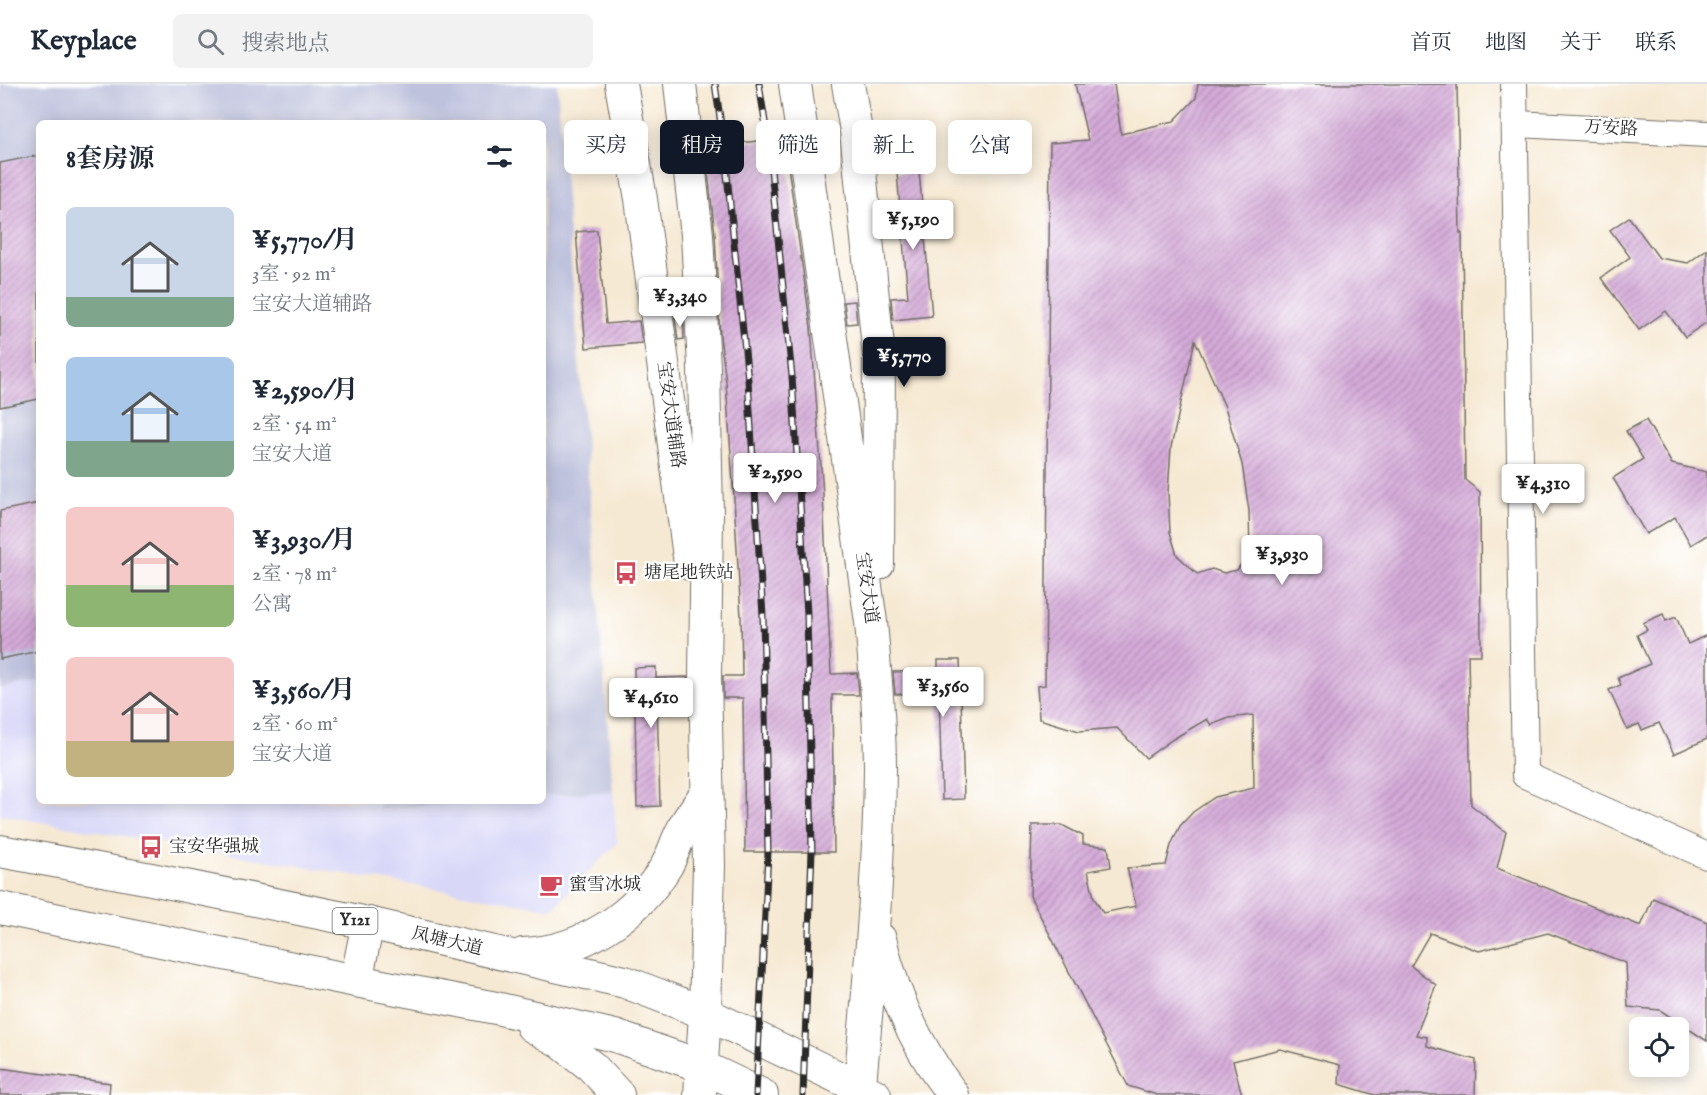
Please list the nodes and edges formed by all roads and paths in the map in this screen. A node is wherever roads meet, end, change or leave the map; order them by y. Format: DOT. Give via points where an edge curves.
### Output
graph roads {
  1 [pos="621,84"];
  2 [pos="680,84"];
  3 [pos="795,84"];
  4 [pos="848,84"];
  5 [pos="1514,84"];
  6 [pos="627,120"];
  7 [pos="1515,124"];
  8 [pos="1707,134"];
  9 [pos="636,174"];
  10 [pos="705,675"];
  11 [pos="877,697"];
  12 [pos="707,792"];
  13 [pos="0,851"];
  14 [pos="1707,856"];
  15 [pos="876,906"];
  16 [pos="0,908"];
  17 [pos="368,923"];
  18 [pos="501,955"];
  19 [pos="356,981"];
  20 [pos="496,1008"];
  21 [pos="705,1013"];
  22 [pos="700,1081"];
  23 [pos="864,1092"];
  24 [pos="618,1095"];
  25 [pos="762,1095"];
  26 [pos="953,1095"];
  1 -- 6 [label="main road, 宝安大道辅路"];
  2 -- 10 [label="main road" via="697,235 704,367"];
  3 -- 11 [label="main road, 宝安大道" via="871,622"];
  4 -- 11 [label="main road" via="879,357"];
  5 -- 7 [label="street"];
  7 -- 8 [label="street, 万安路"];
  7 -- 14 [label="street" via="1525,775"];
  9 -- 10 [label="main road, 宝安大道辅路"];
  10 -- 12 [label="main road"];
  11 -- 15 [label="main road, 宝安大道" via="880,765"];
  12 -- 18 [label="main road" via="682,829 668,863 647,894 621,920 564,947"];
  12 -- 21 [label="main road"];
  13 -- 17 [label="main road, 凤塘大道 / Y121"];
  15 -- 23 [label="main road, 宝安大道"];
  15 -- 26 [label="main road" via="894,986 918,1040"];
  16 -- 19 [label="main road"];
  17 -- 18 [label="main road, 凤塘大道 / Y121"];
  17 -- 19 [label="main road"];
  18 -- 21 [label="main road, 凤塘大道 / Y121" via="625,982"];
  19 -- 20 [label="main road"];
  20 -- 22 [label="main road" via="615,1036"];
  20 -- 24 [label="main road" via="559,1041 592,1066"];
  21 -- 22 [label="main road"];
  21 -- 23 [label="main road, 凤塘大道 / Y121"];
  22 -- 25 [label="main road"];
}
